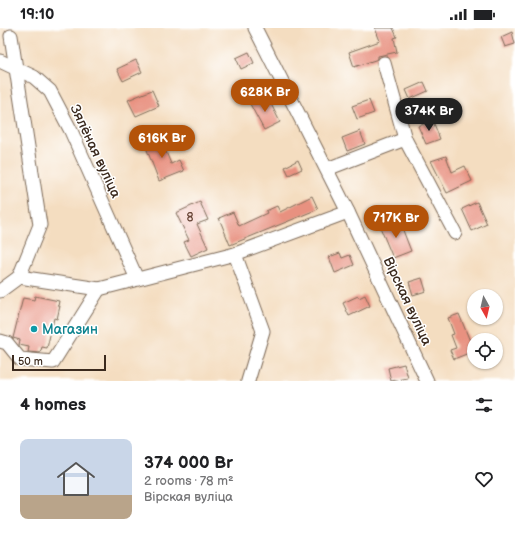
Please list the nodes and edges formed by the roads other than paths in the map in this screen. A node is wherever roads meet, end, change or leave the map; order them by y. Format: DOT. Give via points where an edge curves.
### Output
graph roads {
  1 [pos="255,28"];
  2 [pos="13,32"];
  3 [pos="0,57"];
  4 [pos="0,61"];
  5 [pos="384,63"];
  6 [pos="16,69"];
  7 [pos="405,139"];
  8 [pos="327,169"];
  9 [pos="348,212"];
  10 [pos="455,233"];
  11 [pos="235,254"];
  12 [pos="19,277"];
  13 [pos="137,279"];
  14 [pos="98,289"];
  15 [pos="0,291"];
  16 [pos="0,341"];
  17 [pos="248,381"];
  18 [pos="427,381"];
  1 -- 8 [label="street, Вірская вуліца"];
  2 -- 3 [label="street"];
  2 -- 6 [label="street"];
  4 -- 6 [label="street, Зялёная вуліца"];
  5 -- 7 [label="street"];
  6 -- 12 [label="street" via="40,225"];
  6 -- 13 [label="street, Зялёная вуліца" via="34,77 50,91 71,131"];
  7 -- 8 [label="street"];
  7 -- 10 [label="street"];
  8 -- 9 [label="street, Вірская вуліца"];
  9 -- 11 [label="street"];
  9 -- 18 [label="street, Вірская вуліца"];
  11 -- 13 [label="street"];
  11 -- 17 [label="street" via="263,331"];
  12 -- 14 [label="street"];
  12 -- 15 [label="street"];
  13 -- 14 [label="street"];
  14 -- 16 [label="street" via="53,362 20,359 7,343"];
}
